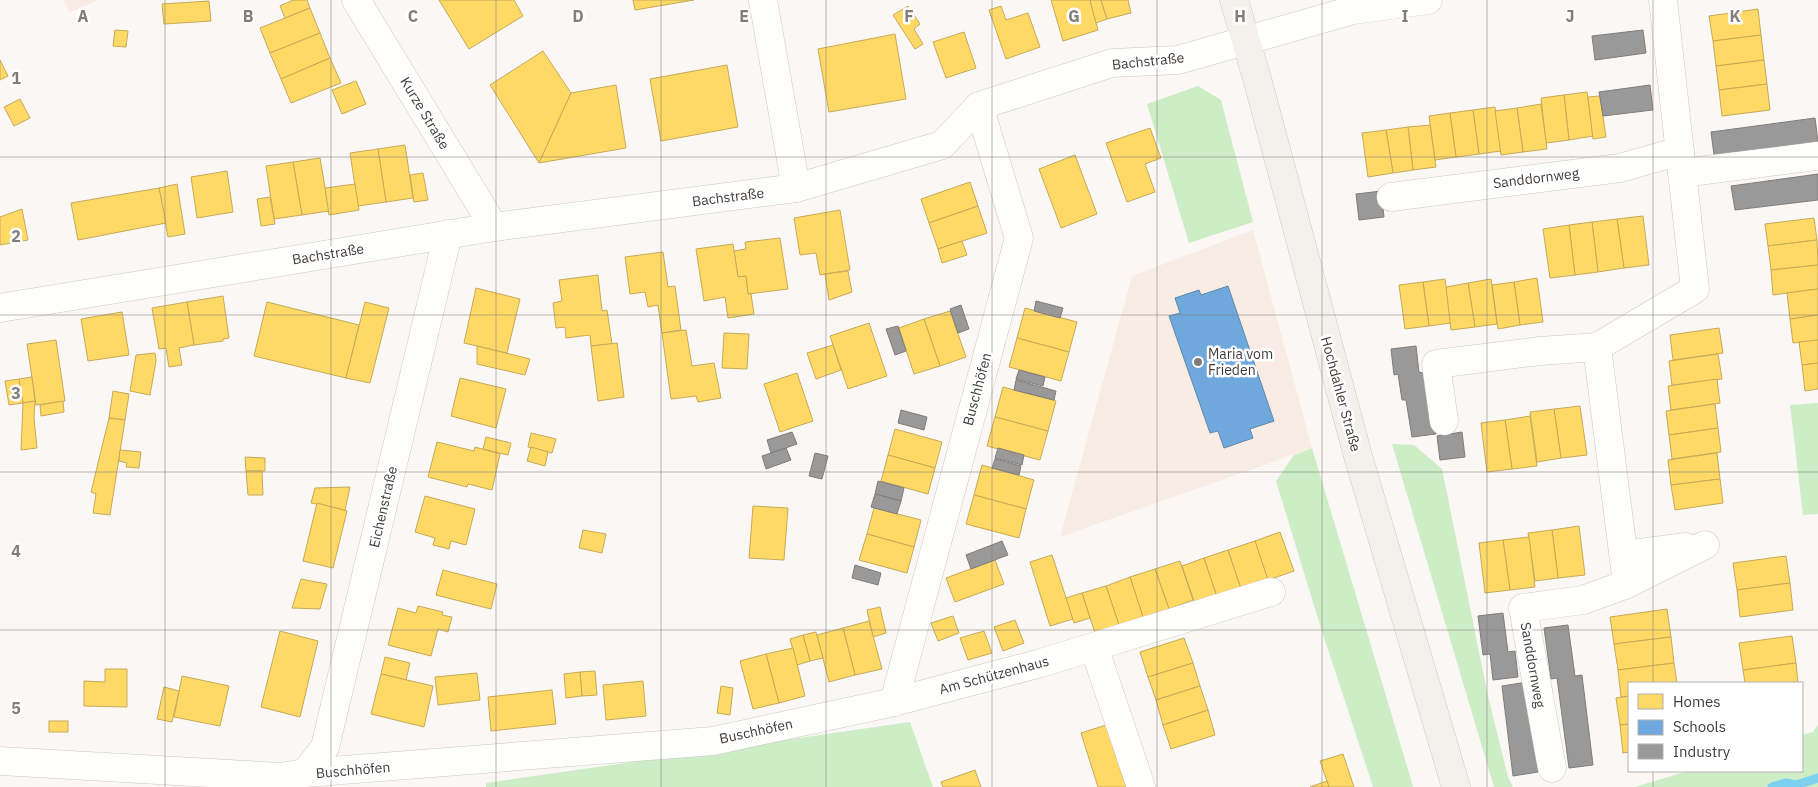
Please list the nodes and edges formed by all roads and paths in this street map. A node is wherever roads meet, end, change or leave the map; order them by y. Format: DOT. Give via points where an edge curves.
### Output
graph roads {
  1 [pos="356,0"];
  2 [pos="763,0"];
  3 [pos="1234,0"];
  4 [pos="1428,0"];
  5 [pos="1663,0"];
  6 [pos="1246,40"];
  7 [pos="979,106"];
  8 [pos="1818,156"];
  9 [pos="1681,162"];
  10 [pos="796,188"];
  11 [pos="1391,197"];
  12 [pos="494,226"];
  13 [pos="448,234"];
  14 [pos="0,308"];
  15 [pos="1597,347"];
  16 [pos="1444,421"];
  17 [pos="1624,555"];
  18 [pos="1627,584"];
  19 [pos="1271,592"];
  20 [pos="1094,647"];
  21 [pos="894,702"];
  22 [pos="0,761"];
  23 [pos="1552,768"];
  24 [pos="305,774"];
  25 [pos="1141,787"];
  26 [pos="1456,787"];
  1 -- 12 [label="street, Kurze Straße"];
  2 -- 10 [label="street"];
  3 -- 6 [label="street, Hochdahler Straße"];
  4 -- 6 [label="street, Bachstraße" via="1353,10"];
  5 -- 9 [label="street"];
  6 -- 7 [label="street, Bachstraße" via="1178,60 1112,63"];
  6 -- 26 [label="street, Hochdahler Straße" via="1358,456"];
  7 -- 10 [label="street, Bachstraße" via="942,145"];
  7 -- 21 [label="street, Buschhöfen" via="1019,238"];
  8 -- 9 [label="street, Sanddornweg"];
  9 -- 11 [label="street, Sanddornweg"];
  9 -- 15 [label="street" via="1696,289"];
  10 -- 12 [label="street, Bachstraße"];
  12 -- 13 [label="street, Bachstraße"];
  13 -- 14 [label="street, Bachstraße"];
  13 -- 24 [label="street, Eichenstraße" via="325,747"];
  15 -- 16 [label="street" via="1436,364"];
  15 -- 17 [label="street"];
  17 -- 18 [label="street"];
  17 -- 18 [label="street, Sanddornweg" via="1705,545"];
  18 -- 23 [label="street, Sanddornweg" via="1583,600 1523,608"];
  19 -- 20 [label="street, Am Schützenhaus"];
  20 -- 21 [label="street, Am Schützenhaus"];
  20 -- 25 [label="street"];
  21 -- 24 [label="street, Buschhöfen" via="713,741"];
  22 -- 24 [label="street, Buschhöfen" via="280,777"];
}
